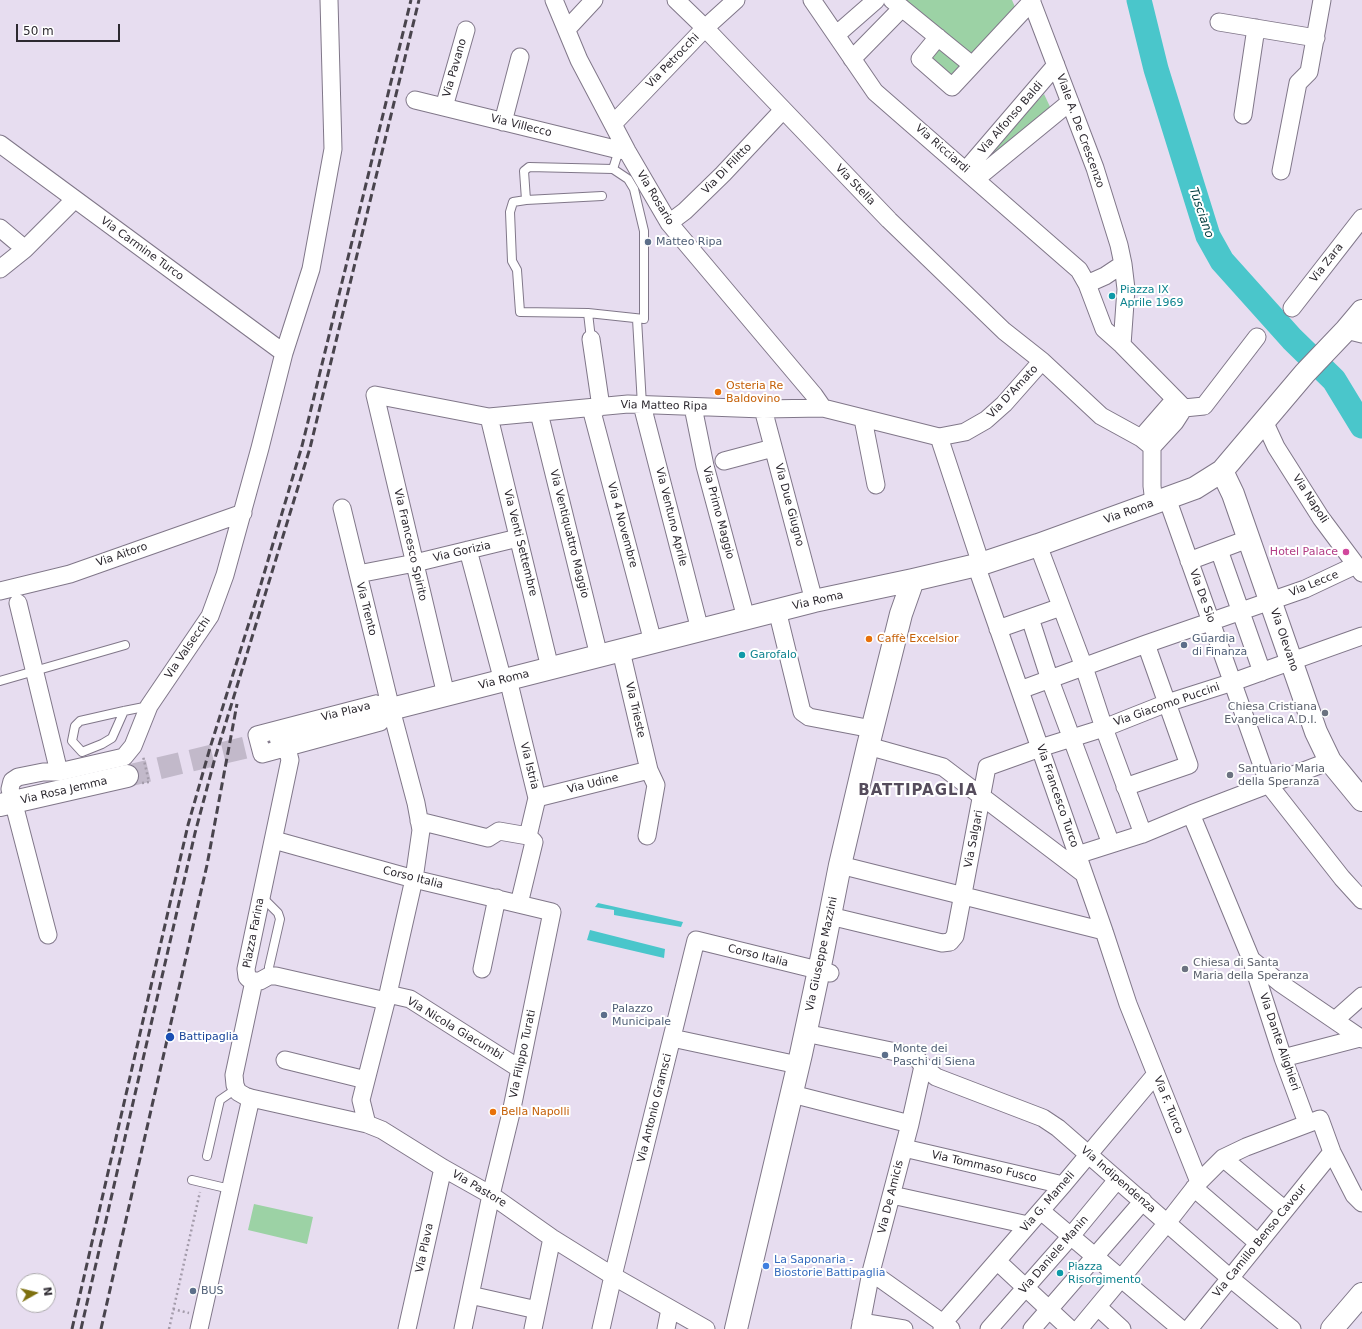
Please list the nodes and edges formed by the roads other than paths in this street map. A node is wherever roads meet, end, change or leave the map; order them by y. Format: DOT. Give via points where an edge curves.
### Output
graph roads {
  1 [pos="329,0"];
  2 [pos="554,0"];
  3 [pos="594,0"];
  4 [pos="676,0"];
  5 [pos="736,0"];
  6 [pos="812,0"];
  7 [pos="876,0"];
  8 [pos="1322,0"];
  9 [pos="1031,1"];
  10 [pos="897,4"];
  11 [pos="1219,22"];
  12 [pos="705,28"];
  13 [pos="1256,28"];
  14 [pos="566,29"];
  15 [pos="466,30"];
  16 [pos="836,35"];
  17 [pos="938,37"];
  18 [pos="1316,38"];
  19 [pos="520,57"];
  20 [pos="852,59"];
  21 [pos="972,65"];
  22 [pos="1056,65"];
  23 [pos="415,100"];
  24 [pos="1070,102"];
  25 [pos="444,107"];
  26 [pos="783,110"];
  27 [pos="1243,115"];
  28 [pos="503,122"];
  29 [pos="613,124"];
  30 [pos="0,144"];
  31 [pos="623,151"];
  32 [pos="613,169"];
  33 [pos="1281,171"];
  34 [pos="971,175"];
  35 [pos="602,196"];
  36 [pos="74,200"];
  37 [pos="526,200"];
  38 [pos="1362,218"];
  39 [pos="669,223"];
  40 [pos="0,228"];
  41 [pos="25,250"];
  42 [pos="1123,264"];
  43 [pos="0,269"];
  44 [pos="1087,284"];
  45 [pos="1292,308"];
  46 [pos="1362,310"];
  47 [pos="588,313"];
  48 [pos="637,319"];
  49 [pos="1348,335"];
  50 [pos="1257,337"];
  51 [pos="591,339"];
  52 [pos="1122,345"];
  53 [pos="284,353"];
  54 [pos="1042,361"];
  55 [pos="375,395"];
  56 [pos="1175,399"];
  57 [pos="642,405"];
  58 [pos="596,407"];
  59 [pos="694,407"];
  60 [pos="823,408"];
  61 [pos="763,409"];
  62 [pos="539,413"];
  63 [pos="489,417"];
  64 [pos="863,419"];
  65 [pos="1264,421"];
  66 [pos="939,437"];
  67 [pos="1146,442"];
  68 [pos="773,448"];
  69 [pos="724,461"];
  70 [pos="1222,471"];
  71 [pos="876,485"];
  72 [pos="1158,495"];
  73 [pos="342,508"];
  74 [pos="243,513"];
  75 [pos="518,538"];
  76 [pos="1248,539"];
  77 [pos="1038,545"];
  78 [pos="468,550"];
  79 [pos="1219,550"];
  80 [pos="1189,561"];
  81 [pos="415,563"];
  82 [pos="978,565"];
  83 [pos="1359,569"];
  84 [pos="358,574"];
  85 [pos="913,580"];
  86 [pos="0,591"];
  87 [pos="1270,600"];
  88 [pos="814,601"];
  89 [pos="18,603"];
  90 [pos="1061,607"];
  91 [pos="777,610"];
  92 [pos="1240,611"];
  93 [pos="746,618"];
  94 [pos="1030,618"];
  95 [pos="1211,621"];
  96 [pos="700,630"];
  97 [pos="998,630"];
  98 [pos="1362,636"];
  99 [pos="653,642"];
  100 [pos="1146,644"];
  101 [pos="125,645"];
  102 [pos="621,651"];
  103 [pos="599,656"];
  104 [pos="1292,661"];
  105 [pos="1084,667"];
  106 [pos="550,668"];
  107 [pos="34,671"];
  108 [pos="1262,672"];
  109 [pos="505,680"];
  110 [pos="1050,680"];
  111 [pos="0,681"];
  112 [pos="1232,682"];
  113 [pos="1020,690"];
  114 [pos="446,695"];
  115 [pos="1167,703"];
  116 [pos="148,706"];
  117 [pos="391,709"];
  118 [pos="124,711"];
  119 [pos="1104,728"];
  120 [pos="870,737"];
  121 [pos="1072,738"];
  122 [pos="284,743"];
  123 [pos="1040,748"];
  124 [pos="1330,761"];
  125 [pos="649,770"];
  126 [pos="59,772"];
  127 [pos="128,776"];
  128 [pos="1269,785"];
  129 [pos="1125,787"];
  130 [pos="982,796"];
  131 [pos="537,798"];
  132 [pos="1362,800"];
  133 [pos="7,804"];
  134 [pos="1191,814"];
  135 [pos="419,821"];
  136 [pos="1143,834"];
  137 [pos="528,836"];
  138 [pos="647,836"];
  139 [pos="274,840"];
  140 [pos="1111,844"];
  141 [pos="1077,855"];
  142 [pos="840,865"];
  143 [pos="1084,874"];
  144 [pos="414,879"];
  145 [pos="262,896"];
  146 [pos="963,896"];
  147 [pos="497,898"];
  148 [pos="1362,900"];
  149 [pos="519,904"];
  150 [pos="552,912"];
  151 [pos="830,916"];
  152 [pos="1104,931"];
  153 [pos="48,934"];
  154 [pos="696,940"];
  155 [pos="1251,959"];
  156 [pos="482,969"];
  157 [pos="825,972"];
  158 [pos="261,979"];
  159 [pos="1362,996"];
  160 [pos="387,998"];
  161 [pos="1335,1020"];
  162 [pos="1137,1028"];
  163 [pos="805,1033"];
  164 [pos="672,1038"];
  165 [pos="1356,1039"];
  166 [pos="1283,1058"];
  167 [pos="285,1060"];
  168 [pos="798,1065"];
  169 [pos="923,1066"];
  170 [pos="520,1069"];
  171 [pos="1156,1074"];
  172 [pos="366,1080"];
  173 [pos="244,1093"];
  174 [pos="792,1094"];
  175 [pos="1307,1123"];
  176 [pos="367,1124"];
  177 [pos="910,1124"];
  178 [pos="904,1148"];
  179 [pos="1332,1152"];
  180 [pos="1089,1155"];
  181 [pos="207,1156"];
  182 [pos="1223,1158"];
  183 [pos="443,1168"];
  184 [pos="192,1180"];
  185 [pos="1117,1180"];
  186 [pos="1063,1185"];
  187 [pos="1197,1185"];
  188 [pos="230,1189"];
  189 [pos="491,1195"];
  190 [pos="892,1195"];
  191 [pos="1143,1201"];
  192 [pos="1362,1203"];
  193 [pos="1285,1210"];
  194 [pos="1040,1211"];
  195 [pos="1167,1223"];
  196 [pos="1028,1225"];
  197 [pos="1071,1236"];
  198 [pos="552,1238"];
  199 [pos="1258,1243"];
  200 [pos="1095,1256"];
  201 [pos="997,1261"];
  202 [pos="871,1272"];
  203 [pos="613,1276"];
  204 [pos="1122,1278"];
  205 [pos="1230,1278"];
  206 [pos="1026,1288"];
  207 [pos="1362,1294"];
  208 [pos="470,1295"];
  209 [pos="1098,1306"];
  210 [pos="670,1309"];
  211 [pos="537,1310"];
  212 [pos="1050,1310"];
  213 [pos="1362,1313"];
  214 [pos="196,1322"];
  215 [pos="861,1326"];
  216 [pos="945,1327"];
  217 [pos="408,1329"];
  218 [pos="463,1329"];
  219 [pos="533,1329"];
  220 [pos="601,1329"];
  221 [pos="666,1329"];
  222 [pos="706,1329"];
  223 [pos="736,1329"];
  224 [pos="904,1329"];
  225 [pos="989,1329"];
  226 [pos="1032,1329"];
  227 [pos="1070,1329"];
  228 [pos="1079,1329"];
  229 [pos="1122,1329"];
  230 [pos="1181,1329"];
  231 [pos="1189,1329"];
  232 [pos="1292,1329"];
  233 [pos="1332,1329"];
  234 [pos="1348,1329"];
  1 -- 53 [label="street, Via Valsecchi" via="333,149 311,269"];
  2 -- 14 [label="street, Via Rosario"];
  3 -- 14 [label="street"];
  4 -- 12 [label="street, Via Stella"];
  5 -- 12 [label="street, Via Petrocchi"];
  6 -- 16 [label="street, Via Ricciardi"];
  7 -- 16 [label="street"];
  8 -- 18 [label="street"];
  9 -- 21 [label="street"];
  9 -- 22 [label="street, Viale A. De Crescenzo"];
  10 -- 17 [label="street"];
  10 -- 20 [label="street"];
  11 -- 13 [label="street"];
  12 -- 26 [label="street, Via Stella"];
  12 -- 29 [label="street, Via Petrocchi"];
  13 -- 18 [label="street"];
  13 -- 27 [label="street"];
  14 -- 29 [label="street, Via Rosario"];
  15 -- 25 [label="street, Via Pavano"];
  16 -- 20 [label="street, Via Ricciardi"];
  17 -- 21 [label="street"];
  17 -- 21 [label="street" via="920,60 952,86"];
  18 -- 33 [label="street" via="1309,72 1298,83"];
  19 -- 28 [label="street"];
  20 -- 34 [label="street, Via Ricciardi" via="875,92"];
  22 -- 24 [label="street, Viale A. De Crescenzo"];
  22 -- 34 [label="street, Via Alfonso Baldi"];
  23 -- 25 [label="street, Via Villecco"];
  24 -- 34 [label="street, Via Alfonso Baldi"];
  24 -- 42 [label="street, Viale A. De Crescenzo" via="1095,168"];
  25 -- 28 [label="street, Via Villecco"];
  26 -- 39 [label="street, Via Di Filitto" via="723,174"];
  26 -- 54 [label="street, Via Stella" via="889,220 998,326"];
  28 -- 31 [label="street, Via Villecco"];
  29 -- 31 [label="street, Via Rosario"];
  30 -- 36 [label="street, Via Carmine Turco"];
  31 -- 32 [label="lane"];
  31 -- 39 [label="street, Via Rosario"];
  32 -- 37 [label="lane" via="529,167 524,171"];
  32 -- 48 [label="lane" via="628,179 634,189 644,231 644,319"];
  34 -- 44 [label="street, Via Ricciardi" via="1079,270"];
  35 -- 37 [label="lane"];
  36 -- 41 [label="street"];
  36 -- 53 [label="street, Via Carmine Turco"];
  37 -- 47 [label="lane" via="513,202 510,212 512,261 517,270 520,312"];
  38 -- 45 [label="street, Via Zara"];
  39 -- 60 [label="street, Via Rosario"];
  40 -- 41 [label="street"];
  41 -- 43 [label="street"];
  42 -- 44 [label="street"];
  42 -- 52 [label="street, Viale A. De Crescenzo" via="1126,289"];
  44 -- 52 [label="street, Via Ricciardi" via="1104,328"];
  46 -- 49 [label="main road, Via Roma"];
  47 -- 48 [label="lane"];
  47 -- 51 [label="lane"];
  48 -- 57 [label="lane"];
  49 -- 65 [label="main road, Via Roma" via="1305,373"];
  50 -- 56 [label="street" via="1204,406"];
  51 -- 58 [label="street, Via 4 Novembre"];
  52 -- 56 [label="street, Via Ricciardi"];
  53 -- 74 [label="street, Via Valsecchi"];
  54 -- 66 [label="street, Via D'Amato" via="1004,404 986,420 966,432"];
  54 -- 67 [label="street, Via Stella" via="1101,416"];
  55 -- 63 [label="street, Via Matteo Ripa"];
  55 -- 81 [label="street, Via Francesco Spirito"];
  56 -- 67 [label="street" via="1175,422"];
  57 -- 58 [label="street, Via Matteo Ripa"];
  57 -- 59 [label="street, Via Matteo Ripa"];
  57 -- 96 [label="street, Via Ventuno Aprile"];
  58 -- 62 [label="street, Via Matteo Ripa"];
  58 -- 99 [label="street, Via 4 Novembre"];
  59 -- 61 [label="street, Via Matteo Ripa"];
  59 -- 93 [label="street, Via Primo Maggio" via="705,466"];
  60 -- 61 [label="street, Via Matteo Ripa"];
  60 -- 64 [label="street, Via Matteo Ripa"];
  61 -- 68 [label="street, Via Due Giugno"];
  62 -- 63 [label="street, Via Matteo Ripa"];
  62 -- 103 [label="street, Via Ventiquattro Maggio"];
  63 -- 75 [label="street, Via Venti Settembre"];
  64 -- 66 [label="street, Via Matteo Ripa"];
  64 -- 71 [label="street"];
  65 -- 70 [label="main road, Via Roma"];
  65 -- 83 [label="street, Via Napoli" via="1276,447 1321,518"];
  66 -- 82 [label="street"];
  67 -- 72 [label="street, Via De Sio"];
  68 -- 69 [label="street"];
  68 -- 88 [label="street, Via Due Giugno"];
  70 -- 72 [label="main road, Via Roma" via="1195,488"];
  70 -- 76 [label="main road, Via Olevano" via="1233,494"];
  72 -- 77 [label="main road, Via Roma"];
  72 -- 80 [label="street, Via De Sio"];
  73 -- 84 [label="street, Via Trento"];
  74 -- 86 [label="street, Via Aitoro" via="70,574"];
  74 -- 116 [label="street, Via Valsecchi" via="210,616"];
  75 -- 78 [label="street, Via Gorizia"];
  75 -- 106 [label="street, Via Venti Settembre"];
  76 -- 79 [label="street"];
  76 -- 87 [label="main road, Via Olevano"];
  77 -- 82 [label="main road, Via Roma"];
  77 -- 90 [label="street"];
  78 -- 81 [label="street, Via Gorizia"];
  78 -- 109 [label="street, Via Istria"];
  79 -- 80 [label="street"];
  79 -- 92 [label="street"];
  80 -- 95 [label="street, Via De Sio"];
  81 -- 84 [label="street, Via Gorizia"];
  81 -- 114 [label="street, Via Francesco Spirito"];
  82 -- 85 [label="main road, Via Roma"];
  82 -- 97 [label="street, Via Francesco Turco" via="983,596"];
  83 -- 87 [label="street, Via Lecce"];
  84 -- 117 [label="street, Via Trento"];
  85 -- 88 [label="main road, Via Roma"];
  85 -- 120 [label="main road, Via Giuseppe Mazzini" via="901,614"];
  87 -- 92 [label="street"];
  87 -- 95 [label="street"];
  87 -- 104 [label="main road, Via Olevano"];
  88 -- 91 [label="main road, Via Roma"];
  89 -- 107 [label="street"];
  90 -- 94 [label="street"];
  90 -- 105 [label="street"];
  91 -- 93 [label="main road, Via Roma"];
  91 -- 120 [label="street" via="802,712 809,717"];
  92 -- 95 [label="street"];
  92 -- 108 [label="street"];
  93 -- 96 [label="main road, Via Roma"];
  94 -- 97 [label="street"];
  94 -- 110 [label="street"];
  95 -- 100 [label="street"];
  95 -- 112 [label="street, Via De Sio"];
  96 -- 99 [label="main road, Via Roma"];
  97 -- 113 [label="street, Via Francesco Turco"];
  98 -- 104 [label="street, Via Giacomo Puccini"];
  99 -- 102 [label="main road, Via Roma"];
  100 -- 105 [label="street"];
  100 -- 115 [label="street"];
  101 -- 107 [label="lane"];
  102 -- 103 [label="main road, Via Roma"];
  102 -- 125 [label="street, Via Trieste"];
  103 -- 106 [label="main road, Via Roma"];
  104 -- 108 [label="street, Via Giacomo Puccini"];
  104 -- 124 [label="main road, Via Olevano" via="1316,732"];
  105 -- 110 [label="street"];
  105 -- 119 [label="street"];
  106 -- 109 [label="main road, Via Roma"];
  107 -- 111 [label="lane"];
  107 -- 126 [label="street"];
  108 -- 112 [label="street, Via Giacomo Puccini"];
  109 -- 114 [label="main road, Via Roma"];
  109 -- 131 [label="street, Via Istria"];
  110 -- 113 [label="street"];
  110 -- 121 [label="street"];
  112 -- 115 [label="street, Via Giacomo Puccini"];
  112 -- 128 [label="street, Via De Sio"];
  113 -- 123 [label="street, Via Francesco Turco"];
  114 -- 117 [label="main road, Via Roma"];
  115 -- 119 [label="street, Via Giacomo Puccini"];
  115 -- 129 [label="street" via="1190,765"];
  116 -- 118 [label="lane"];
  116 -- 126 [label="street, Via Valsecchi" via="133,746 124,758"];
  117 -- 122 [label="main road, Via Roma"];
  117 -- 135 [label="street"];
  118 -- 118 [label="lane" via="80,721 74,726 72,741 82,752 102,744 112,738"];
  119 -- 121 [label="street, Via Giacomo Puccini"];
  119 -- 129 [label="street"];
  120 -- 130 [label="street" via="943,767"];
  120 -- 142 [label="main road, Via Giuseppe Mazzini"];
  121 -- 123 [label="street, Via Giacomo Puccini"];
  121 -- 140 [label="street"];
  122 -- 139 [label="street" via="290,760"];
  123 -- 130 [label="street, Via Salgari" via="987,767"];
  123 -- 141 [label="street, Via Francesco Turco"];
  124 -- 128 [label="street"];
  124 -- 132 [label="main road, Via Olevano"];
  125 -- 131 [label="street, Via Udine"];
  125 -- 138 [label="street, Via Trieste" via="656,785"];
  126 -- 133 [label="street, Via Valsecchi" via="18,777 12,781"];
  127 -- 133 [label="main road, Via Rosa Jemma"];
  128 -- 134 [label="street"];
  128 -- 148 [label="street, Via De Sio"];
  129 -- 136 [label="street"];
  130 -- 143 [label="street"];
  130 -- 146 [label="street, Via Salgari"];
  131 -- 137 [label="street, Via Istria"];
  133 -- 153 [label="street"];
  134 -- 136 [label="street"];
  134 -- 155 [label="street, Via Dante Alighieri"];
  135 -- 137 [label="street" via="488,838 499,830"];
  135 -- 144 [label="street" via="421,830"];
  136 -- 140 [label="street"];
  137 -- 149 [label="street" via="534,842"];
  139 -- 144 [label="street, Corso Italia"];
  139 -- 145 [label="street, Piazza Farina"];
  140 -- 141 [label="street"];
  141 -- 143 [label="street, Via Francesco Turco"];
  142 -- 146 [label="street"];
  142 -- 151 [label="main road, Via Giuseppe Mazzini"];
  143 -- 152 [label="street, Via Francesco Turco"];
  144 -- 147 [label="street, Corso Italia"];
  144 -- 160 [label="street"];
  145 -- 158 [label="lane" via="278,913 280,919 269,967"];
  145 -- 158 [label="street, Piazza Farina" via="246,969 247,977"];
  146 -- 151 [label="street, Via Salgari" via="954,936 950,942 942,943"];
  146 -- 152 [label="street"];
  147 -- 149 [label="street, Corso Italia"];
  147 -- 156 [label="street"];
  149 -- 150 [label="street, Corso Italia"];
  150 -- 170 [label="street, Via Filippo Turati"];
  151 -- 157 [label="main road, Via Giuseppe Mazzini"];
  152 -- 162 [label="street, Via Francesco Turco"];
  154 -- 157 [label="street, Corso Italia"];
  154 -- 164 [label="street, Via Antonio Gramsci"];
  155 -- 161 [label="street" via="1275,979"];
  155 -- 166 [label="street, Via Dante Alighieri"];
  157 -- 163 [label="main road, Via Giuseppe Mazzini"];
  158 -- 160 [label="street, Via Nicola Giacumbi" via="276,976"];
  158 -- 173 [label="street, Piazza Farina" via="234,1075 234,1081"];
  159 -- 161 [label="street"];
  160 -- 170 [label="street, Via Nicola Giacumbi" via="410,999"];
  160 -- 172 [label="street"];
  161 -- 165 [label="street"];
  162 -- 171 [label="street, Via F. Turco"];
  163 -- 168 [label="main road, Via Giuseppe Mazzini"];
  163 -- 169 [label="street, Via Indipendenza" via="914,1056"];
  164 -- 168 [label="street"];
  164 -- 203 [label="street, Via Antonio Gramsci"];
  165 -- 166 [label="street"];
  166 -- 175 [label="street, Via Dante Alighieri"];
  167 -- 172 [label="street"];
  168 -- 174 [label="main road, Via Giuseppe Mazzini"];
  169 -- 177 [label="street, Via De Amicis"];
  169 -- 180 [label="street, Via Indipendenza" via="936,1077 1043,1118"];
  170 -- 189 [label="street, Via Filippo Turati"];
  171 -- 180 [label="street, Via G. Mameli"];
  171 -- 187 [label="street, Via F. Turco"];
  172 -- 176 [label="street" via="361,1100"];
  173 -- 176 [label="street, Via Pastore"];
  173 -- 181 [label="lane" via="220,1100"];
  173 -- 188 [label="street, Piazza Farina"];
  174 -- 177 [label="street"];
  174 -- 223 [label="main road, Via Giuseppe Mazzini"];
  175 -- 179 [label="street" via="1320,1119"];
  175 -- 182 [label="street"];
  176 -- 183 [label="street, Via Pastore" via="382,1130"];
  177 -- 178 [label="street, Via De Amicis"];
  178 -- 186 [label="street, Via Tommaso Fusco"];
  178 -- 190 [label="street, Via De Amicis"];
  179 -- 192 [label="street" via="1354,1195"];
  179 -- 193 [label="street, Via Camillo Benso Cavour"];
  180 -- 185 [label="street, Via Indipendenza"];
  180 -- 186 [label="street, Via G. Mameli"];
  182 -- 187 [label="street"];
  182 -- 193 [label="street"];
  183 -- 189 [label="street, Via Pastore"];
  183 -- 217 [label="street, Via Plava"];
  184 -- 188 [label="lane"];
  185 -- 191 [label="street, Via Indipendenza"];
  185 -- 197 [label="street, Via Daniele Manin"];
  186 -- 194 [label="street, Via G. Mameli"];
  187 -- 195 [label="street"];
  187 -- 199 [label="street"];
  188 -- 214 [label="street, Piazza Farina"];
  189 -- 198 [label="street, Via Pastore"];
  189 -- 208 [label="street, Via Filippo Turati"];
  190 -- 196 [label="street"];
  190 -- 202 [label="street, Via De Amicis"];
  191 -- 195 [label="street, Via Indipendenza"];
  191 -- 200 [label="street"];
  193 -- 199 [label="street, Via Camillo Benso Cavour"];
  194 -- 196 [label="street, Via G. Mameli"];
  194 -- 197 [label="street"];
  195 -- 204 [label="street"];
  195 -- 205 [label="street, Via Indipendenza"];
  196 -- 201 [label="street, Via G. Mameli"];
  197 -- 200 [label="street"];
  197 -- 206 [label="street, Via Daniele Manin"];
  198 -- 203 [label="street, Via Pastore"];
  198 -- 211 [label="street"];
  199 -- 205 [label="street, Via Camillo Benso Cavour"];
  200 -- 204 [label="street"];
  200 -- 212 [label="street"];
  201 -- 206 [label="street"];
  201 -- 216 [label="street, Via G. Mameli"];
  202 -- 215 [label="street, Via De Amicis"];
  202 -- 216 [label="street"];
  203 -- 210 [label="street, Via Pastore"];
  203 -- 220 [label="street, Via Antonio Gramsci"];
  204 -- 209 [label="street"];
  204 -- 230 [label="street"];
  205 -- 231 [label="street, Via Camillo Benso Cavour"];
  205 -- 232 [label="street, Via Indipendenza"];
  206 -- 212 [label="street"];
  206 -- 225 [label="street, Via Daniele Manin"];
  207 -- 233 [label="main road"];
  208 -- 211 [label="street"];
  208 -- 218 [label="street, Via Filippo Turati"];
  209 -- 228 [label="street"];
  209 -- 229 [label="street"];
  210 -- 221 [label="street"];
  210 -- 222 [label="street, Via Pastore"];
  211 -- 219 [label="street"];
  212 -- 226 [label="street"];
  212 -- 227 [label="street"];
  213 -- 234 [label="main road"];
  215 -- 224 [label="street"];
}
